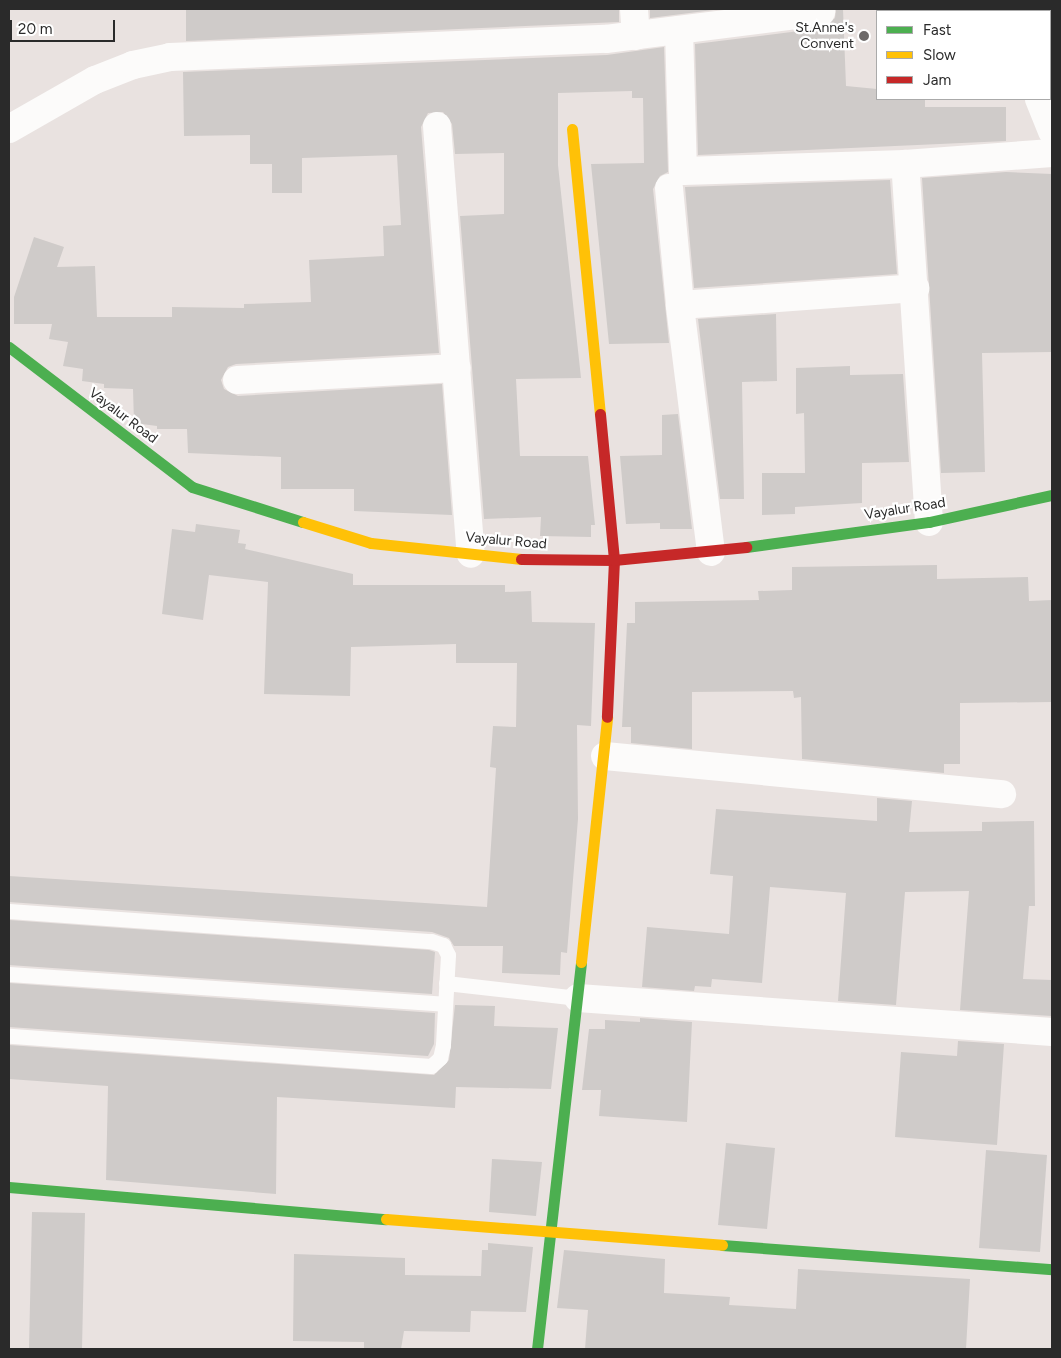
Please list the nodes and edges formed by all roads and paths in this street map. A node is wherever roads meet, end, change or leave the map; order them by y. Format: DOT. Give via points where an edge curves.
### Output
graph roads {
  1 [pos="634,9"];
  2 [pos="821,12"];
  3 [pos="679,30"];
  4 [pos="636,36"];
  5 [pos="1039,100"];
  6 [pos="437,126"];
  7 [pos="9,129"];
  8 [pos="572,129"];
  9 [pos="1052,132"];
  10 [pos="1052,153"];
  11 [pos="905,164"];
  12 [pos="669,188"];
  13 [pos="915,288"];
  14 [pos="680,306"];
  15 [pos="9,347"];
  16 [pos="456,368"];
  17 [pos="237,380"];
  18 [pos="1052,495"];
  19 [pos="929,522"];
  20 [pos="711,552"];
  21 [pos="472,554"];
  22 [pos="614,560"];
  23 [pos="605,756"];
  24 [pos="1002,794"];
  25 [pos="9,911"];
  26 [pos="9,974"];
  27 [pos="446,983"];
  28 [pos="578,998"];
  29 [pos="444,1004"];
  30 [pos="1052,1032"];
  31 [pos="9,1036"];
  32 [pos="9,1187"];
  33 [pos="550,1233"];
  34 [pos="1052,1269"];
  35 [pos="537,1349"];
  1 -- 4 [label="street"];
  2 -- 3 [label="street"];
  3 -- 4 [label="street"];
  3 -- 11 [label="street" via="683,170"];
  4 -- 7 [label="street" via="170,57 133,65 95,80"];
  5 -- 9 [label="street"];
  6 -- 16 [label="street"];
  8 -- 22 [label="street"];
  10 -- 11 [label="street"];
  11 -- 13 [label="street"];
  12 -- 14 [label="street"];
  13 -- 14 [label="street"];
  13 -- 19 [label="street"];
  14 -- 20 [label="street"];
  15 -- 21 [label="street, Vayalur Road" via="192,487 371,543"];
  16 -- 17 [label="street"];
  16 -- 21 [label="street"];
  18 -- 19 [label="street, Vayalur Road"];
  19 -- 20 [label="street, Vayalur Road"];
  20 -- 22 [label="street, Vayalur Road"];
  21 -- 22 [label="street, Vayalur Road" via="535,560"];
  22 -- 23 [label="street"];
  23 -- 24 [label="street"];
  23 -- 28 [label="street"];
  25 -- 27 [label="lane" via="431,941 443,945 448,955"];
  26 -- 29 [label="lane"];
  27 -- 28 [label="lane"];
  27 -- 29 [label="lane"];
  28 -- 30 [label="street"];
  28 -- 33 [label="street"];
  29 -- 31 [label="lane" via="440,1058 431,1066 415,1068"];
  32 -- 33 [label="street"];
  33 -- 34 [label="street"];
  33 -- 35 [label="street"];
}
